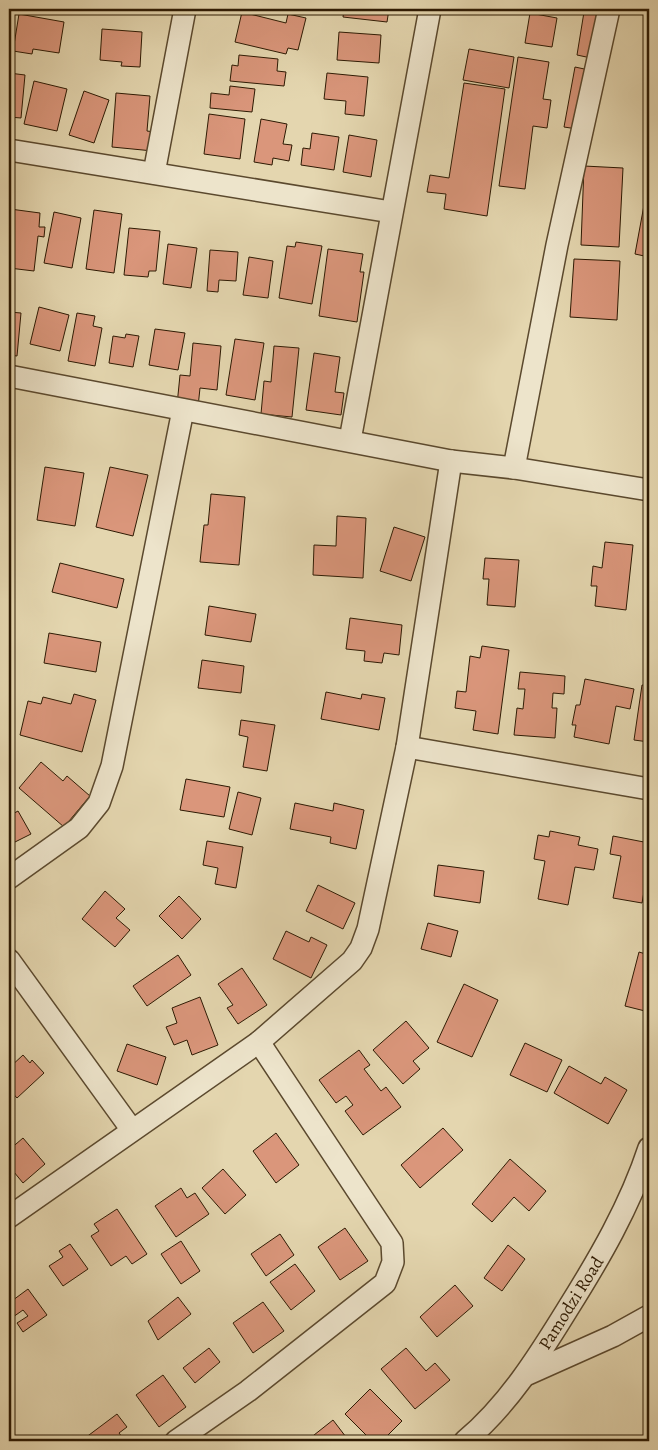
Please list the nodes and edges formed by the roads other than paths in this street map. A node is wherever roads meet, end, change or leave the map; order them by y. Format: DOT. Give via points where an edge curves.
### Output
graph roads {
  1 [pos="185,9"];
  2 [pos="430,9"];
  3 [pos="609,9"];
  4 [pos="9,150"];
  5 [pos="154,173"];
  6 [pos="391,212"];
  7 [pos="9,376"];
  8 [pos="183,410"];
  9 [pos="350,440"];
  10 [pos="451,461"];
  11 [pos="514,468"];
  12 [pos="649,490"];
  13 [pos="407,747"];
  14 [pos="649,789"];
  15 [pos="9,878"];
  16 [pos="9,960"];
  17 [pos="259,1042"];
  18 [pos="132,1130"];
  19 [pos="649,1148"];
  20 [pos="9,1217"];
  21 [pos="649,1316"];
  22 [pos="528,1374"];
  23 [pos="176,1441"];
  24 [pos="466,1441"];
  1 -- 5 [label="street"];
  2 -- 6 [label="street"];
  3 -- 11 [label="street" via="557,245"];
  4 -- 5 [label="street"];
  5 -- 6 [label="street"];
  6 -- 9 [label="street"];
  7 -- 8 [label="street"];
  8 -- 9 [label="street"];
  8 -- 15 [label="street" via="112,766 99,803 79,828"];
  9 -- 10 [label="street"];
  10 -- 11 [label="street"];
  10 -- 13 [label="street"];
  11 -- 12 [label="street"];
  13 -- 14 [label="street"];
  13 -- 17 [label="street" via="361,948 352,961"];
  16 -- 18 [label="street"];
  17 -- 18 [label="street"];
  17 -- 23 [label="street" via="392,1243 393,1262 385,1283 248,1391"];
  18 -- 20 [label="street"];
  19 -- 22 [label="street, Pamodzi Road" via="640,1176 601,1257"];
  21 -- 22 [label="street"];
  22 -- 24 [label="street, Pamodzi Road"];
}
